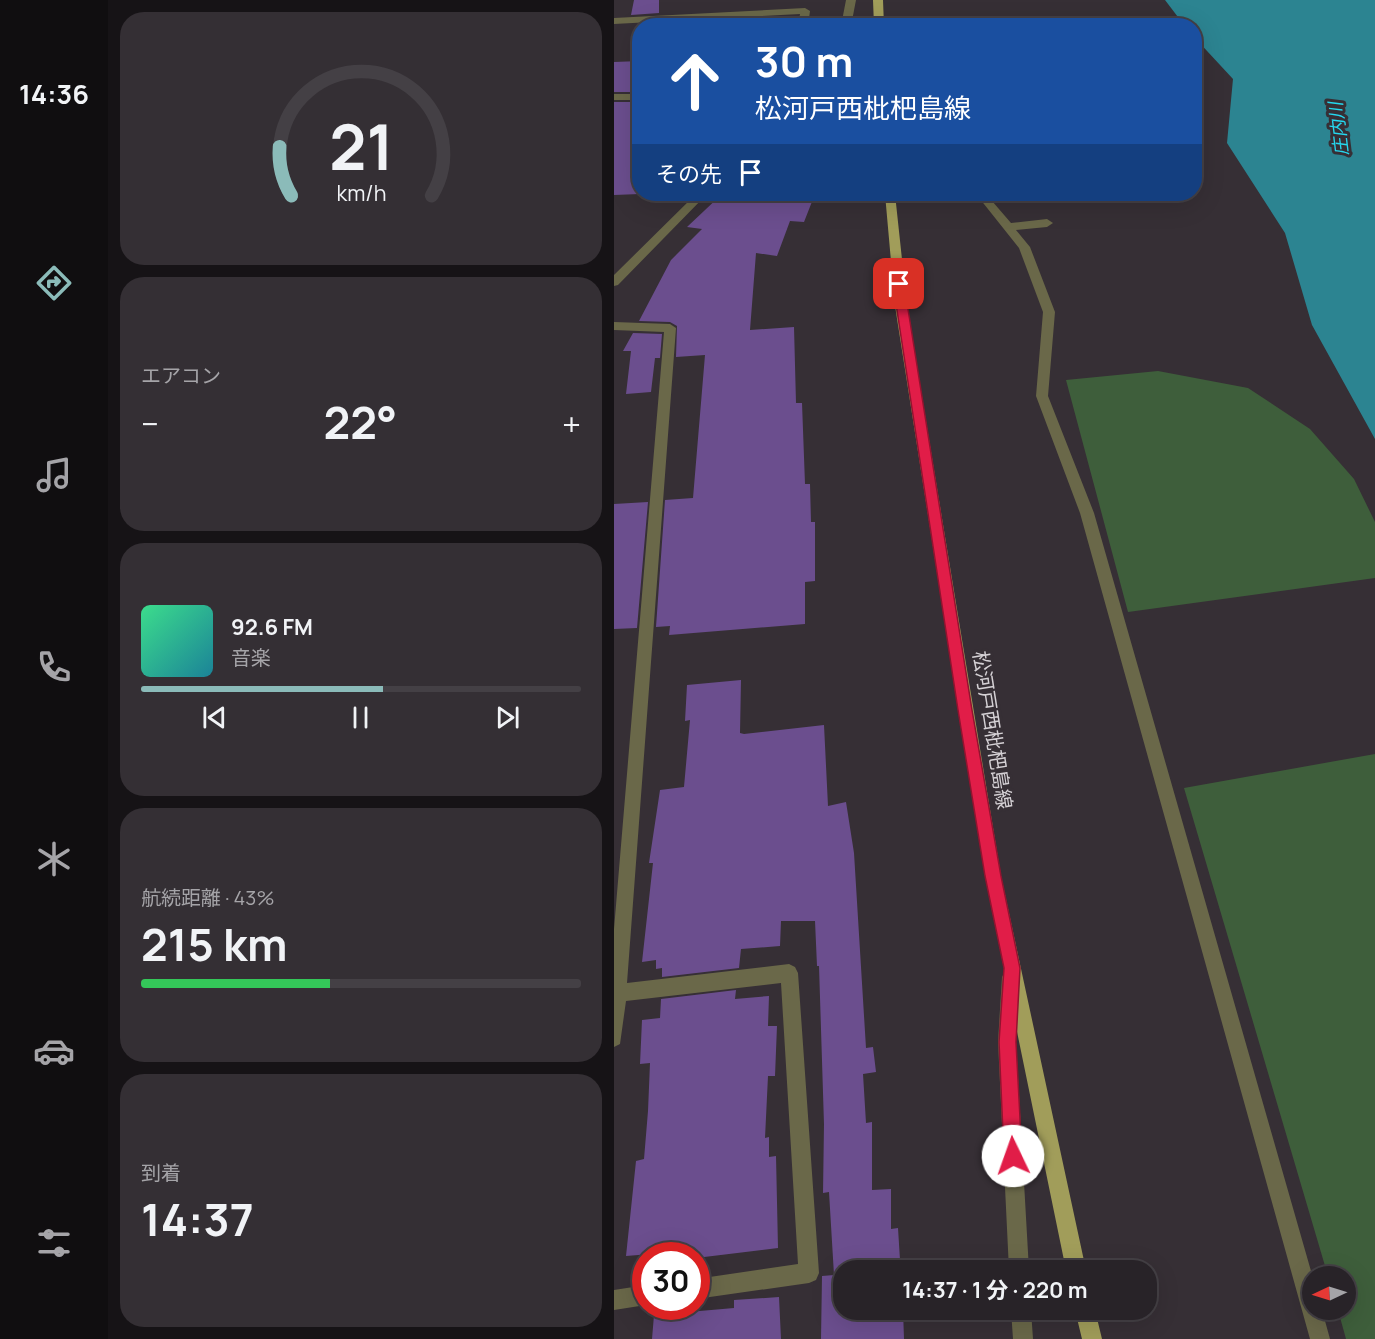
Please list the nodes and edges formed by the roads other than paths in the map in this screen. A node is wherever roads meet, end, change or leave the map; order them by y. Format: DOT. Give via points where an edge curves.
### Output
graph roads {
  1 [pos="851,0"];
  2 [pos="878,0"];
  3 [pos="671,18"];
  4 [pos="804,18"];
  5 [pos="848,18"];
  6 [pos="879,18"];
  7 [pos="632,20"];
  8 [pos="614,21"];
  9 [pos="632,96"];
  10 [pos="614,97"];
  11 [pos="695,201"];
  12 [pos="891,201"];
  13 [pos="987,201"];
  14 [pos="1047,223"];
  15 [pos="1008,227"];
  16 [pos="614,282"];
  17 [pos="614,326"];
  18 [pos="622,830"];
  19 [pos="1012,968"];
  20 [pos="617,993"];
  21 [pos="614,1038"];
  22 [pos="1018,1260"];
  23 [pos="1074,1260"];
  24 [pos="710,1287"];
  25 [pos="632,1297"];
  26 [pos="614,1300"];
  27 [pos="1022,1320"];
  28 [pos="1087,1320"];
  29 [pos="1023,1339"];
  30 [pos="1091,1339"];
  31 [pos="1320,1339"];
  1 -- 5 [label="street"];
  2 -- 6 [label="main road"];
  3 -- 4 [label="street" via="805,11"];
  7 -- 8 [label="street"];
  9 -- 10 [label="street"];
  11 -- 16 [label="street"];
  12 -- 19 [label="main road, 松河戸西枇杷島線" via="906,341 991,865"];
  13 -- 15 [label="street"];
  14 -- 15 [label="street"];
  15 -- 31 [label="street" via="1024,247 1049,312 1042,396 1087,513"];
  17 -- 18 [label="street" via="670,328"];
  18 -- 20 [label="street"];
  19 -- 22 [label="street" via="1007,1042"];
  19 -- 23 [label="main road, 松河戸西枇杷島線"];
  20 -- 21 [label="street"];
  20 -- 24 [label="street" via="789,973 809,1274"];
  25 -- 26 [label="street"];
  27 -- 29 [label="street"];
  28 -- 30 [label="main road"];
}
